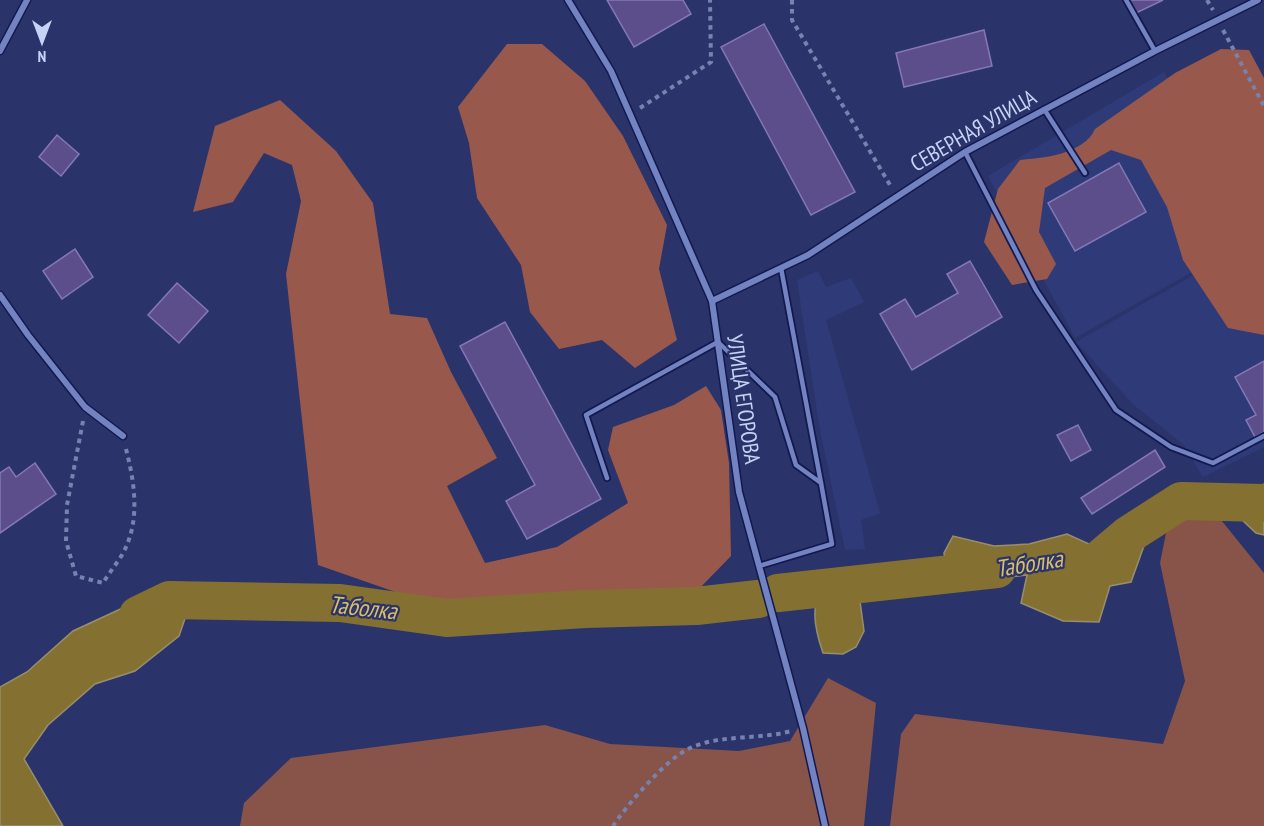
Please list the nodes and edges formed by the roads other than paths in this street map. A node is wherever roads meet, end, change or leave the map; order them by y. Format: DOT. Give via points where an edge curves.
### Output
graph roads {
  1 [pos="27,0"];
  2 [pos="568,0"];
  3 [pos="1126,0"];
  4 [pos="1258,0"];
  5 [pos="0,51"];
  6 [pos="1155,51"];
  7 [pos="1044,109"];
  8 [pos="965,152"];
  9 [pos="1085,173"];
  10 [pos="781,268"];
  11 [pos="0,295"];
  12 [pos="712,301"];
  13 [pos="718,342"];
  14 [pos="123,436"];
  15 [pos="1264,436"];
  16 [pos="607,478"];
  17 [pos="821,483"];
  18 [pos="759,566"];
  19 [pos="825,826"];
  1 -- 5 [label="street"];
  2 -- 12 [label="street, УЛИЦА ЕГОРОВА" via="611,71"];
  3 -- 6 [label="lane"];
  4 -- 6 [label="street, СЕВЕРНАЯ УЛИЦА"];
  6 -- 7 [label="street, СЕВЕРНАЯ УЛИЦА"];
  7 -- 8 [label="street, СЕВЕРНАЯ УЛИЦА"];
  7 -- 9 [label="lane"];
  8 -- 10 [label="street, СЕВЕРНАЯ УЛИЦА" via="808,255"];
  8 -- 15 [label="lane" via="1036,290 1116,410 1171,447 1213,463"];
  10 -- 12 [label="street, СЕВЕРНАЯ УЛИЦА"];
  10 -- 17 [label="lane"];
  11 -- 14 [label="street" via="85,406"];
  12 -- 13 [label="street, УЛИЦА ЕГОРОВА"];
  13 -- 16 [label="lane" via="586,415"];
  13 -- 17 [label="lane" via="775,397 796,465"];
  13 -- 18 [label="street, УЛИЦА ЕГОРОВА" via="739,492"];
  17 -- 18 [label="lane" via="832,543"];
  18 -- 19 [label="street, УЛИЦА ЕГОРОВА"];
}
